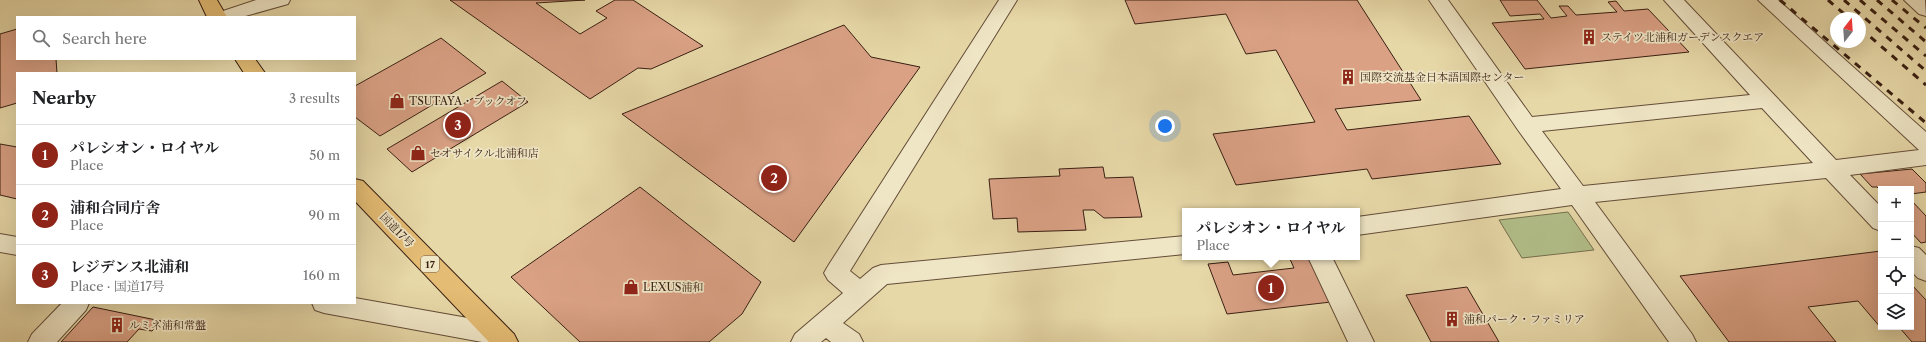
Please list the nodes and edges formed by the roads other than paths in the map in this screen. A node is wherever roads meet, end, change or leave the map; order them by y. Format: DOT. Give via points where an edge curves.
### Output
graph roads {
  1 [pos="208,0"];
  2 [pos="281,0"];
  3 [pos="1008,0"];
  4 [pos="1438,0"];
  5 [pos="1673,0"];
  6 [pos="1767,0"];
  7 [pos="1913,0"];
  8 [pos="1926,10"];
  9 [pos="216,16"];
  10 [pos="227,16"];
  11 [pos="247,60"];
  12 [pos="254,72"];
  13 [pos="1766,100"];
  14 [pos="1525,125"];
  15 [pos="1926,144"];
  16 [pos="1926,157"];
  17 [pos="1832,169"];
  18 [pos="356,188"];
  19 [pos="1579,195"];
  20 [pos="1878,219"];
  21 [pos="1360,226"];
  22 [pos="0,243"];
  23 [pos="1182,245"];
  24 [pos="16,246"];
  25 [pos="1914,258"];
  26 [pos="1321,260"];
  27 [pos="1926,271"];
  28 [pos="859,293"];
  29 [pos="76,304"];
  30 [pos="329,304"];
  31 [pos="825,323"];
  32 [pos="501,338"];
  33 [pos="41,342"];
  34 [pos="804,342"];
  35 [pos="850,342"];
  36 [pos="1361,342"];
  37 [pos="1683,342"];
  1 -- 9 [label="highway"];
  2 -- 10 [label="street"];
  3 -- 28 [label="street" via="836,273"];
  4 -- 14 [label="street"];
  5 -- 13 [label="street"];
  6 -- 15 [label="street"];
  7 -- 8 [label="street"];
  11 -- 12 [label="highway"];
  13 -- 14 [label="street"];
  13 -- 17 [label="street"];
  14 -- 19 [label="street"];
  16 -- 17 [label="street"];
  17 -- 19 [label="street"];
  17 -- 20 [label="street"];
  18 -- 32 [label="highway, 国道17号 / 17"];
  19 -- 21 [label="street"];
  19 -- 37 [label="street"];
  22 -- 24 [label="street"];
  23 -- 28 [label="street" via="881,275"];
  25 -- 27 [label="street"];
  26 -- 36 [label="street"];
  28 -- 31 [label="street"];
  29 -- 33 [label="street"];
  30 -- 32 [label="street"];
  31 -- 34 [label="street"];
  31 -- 35 [label="street"];
}
